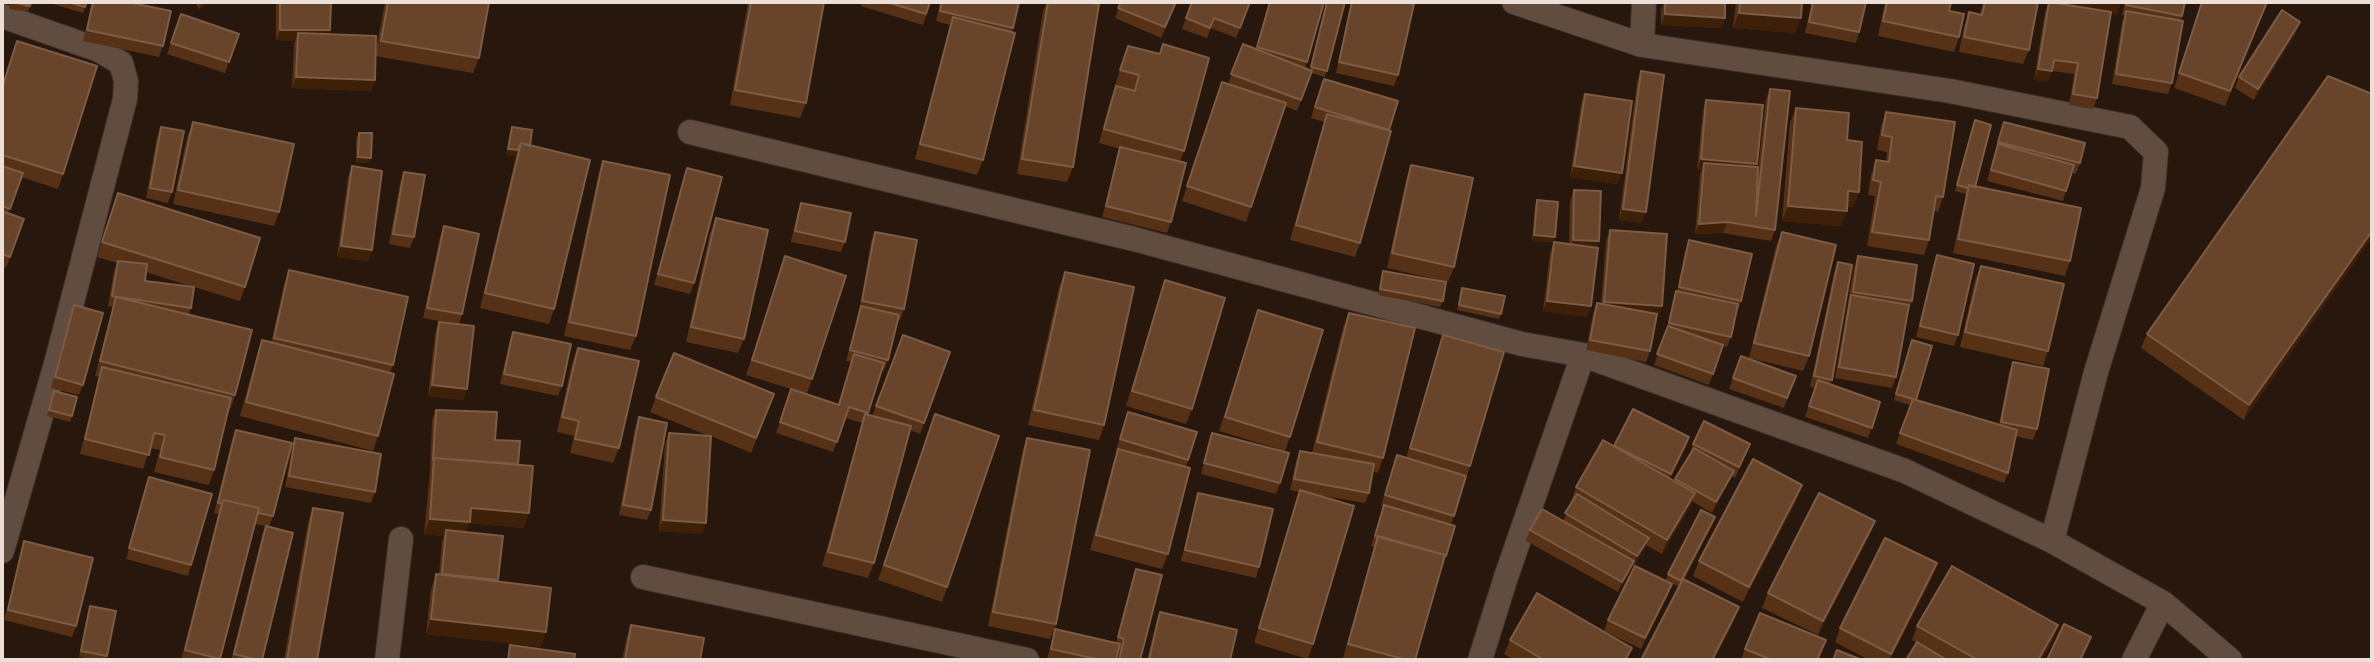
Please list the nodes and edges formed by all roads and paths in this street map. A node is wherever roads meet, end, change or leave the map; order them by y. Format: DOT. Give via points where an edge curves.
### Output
graph roads {
  1 [pos="1514,2"];
  2 [pos="1644,2"];
  3 [pos="2,16"];
  4 [pos="1642,45"];
  5 [pos="690,132"];
  6 [pos="1583,355"];
  7 [pos="401,539"];
  8 [pos="2052,541"];
  9 [pos="2,551"];
  10 [pos="643,577"];
  11 [pos="2163,603"];
  12 [pos="387,660"];
  13 [pos="1027,660"];
  14 [pos="1480,660"];
  15 [pos="2134,660"];
  16 [pos="2230,660"];
  1 -- 4 [label="street"];
  2 -- 4 [label="street"];
  3 -- 9 [label="street" via="99,50 121,63 126,81 57,360"];
  4 -- 8 [label="street" via="1950,91 2130,127 2156,152 2153,188 2096,372"];
  5 -- 6 [label="street" via="1134,239 1522,344"];
  6 -- 8 [label="street" via="1905,471"];
  6 -- 14 [label="street"];
  7 -- 12 [label="street"];
  8 -- 11 [label="street"];
  10 -- 13 [label="street"];
  11 -- 15 [label="street"];
  11 -- 16 [label="street"];
}
